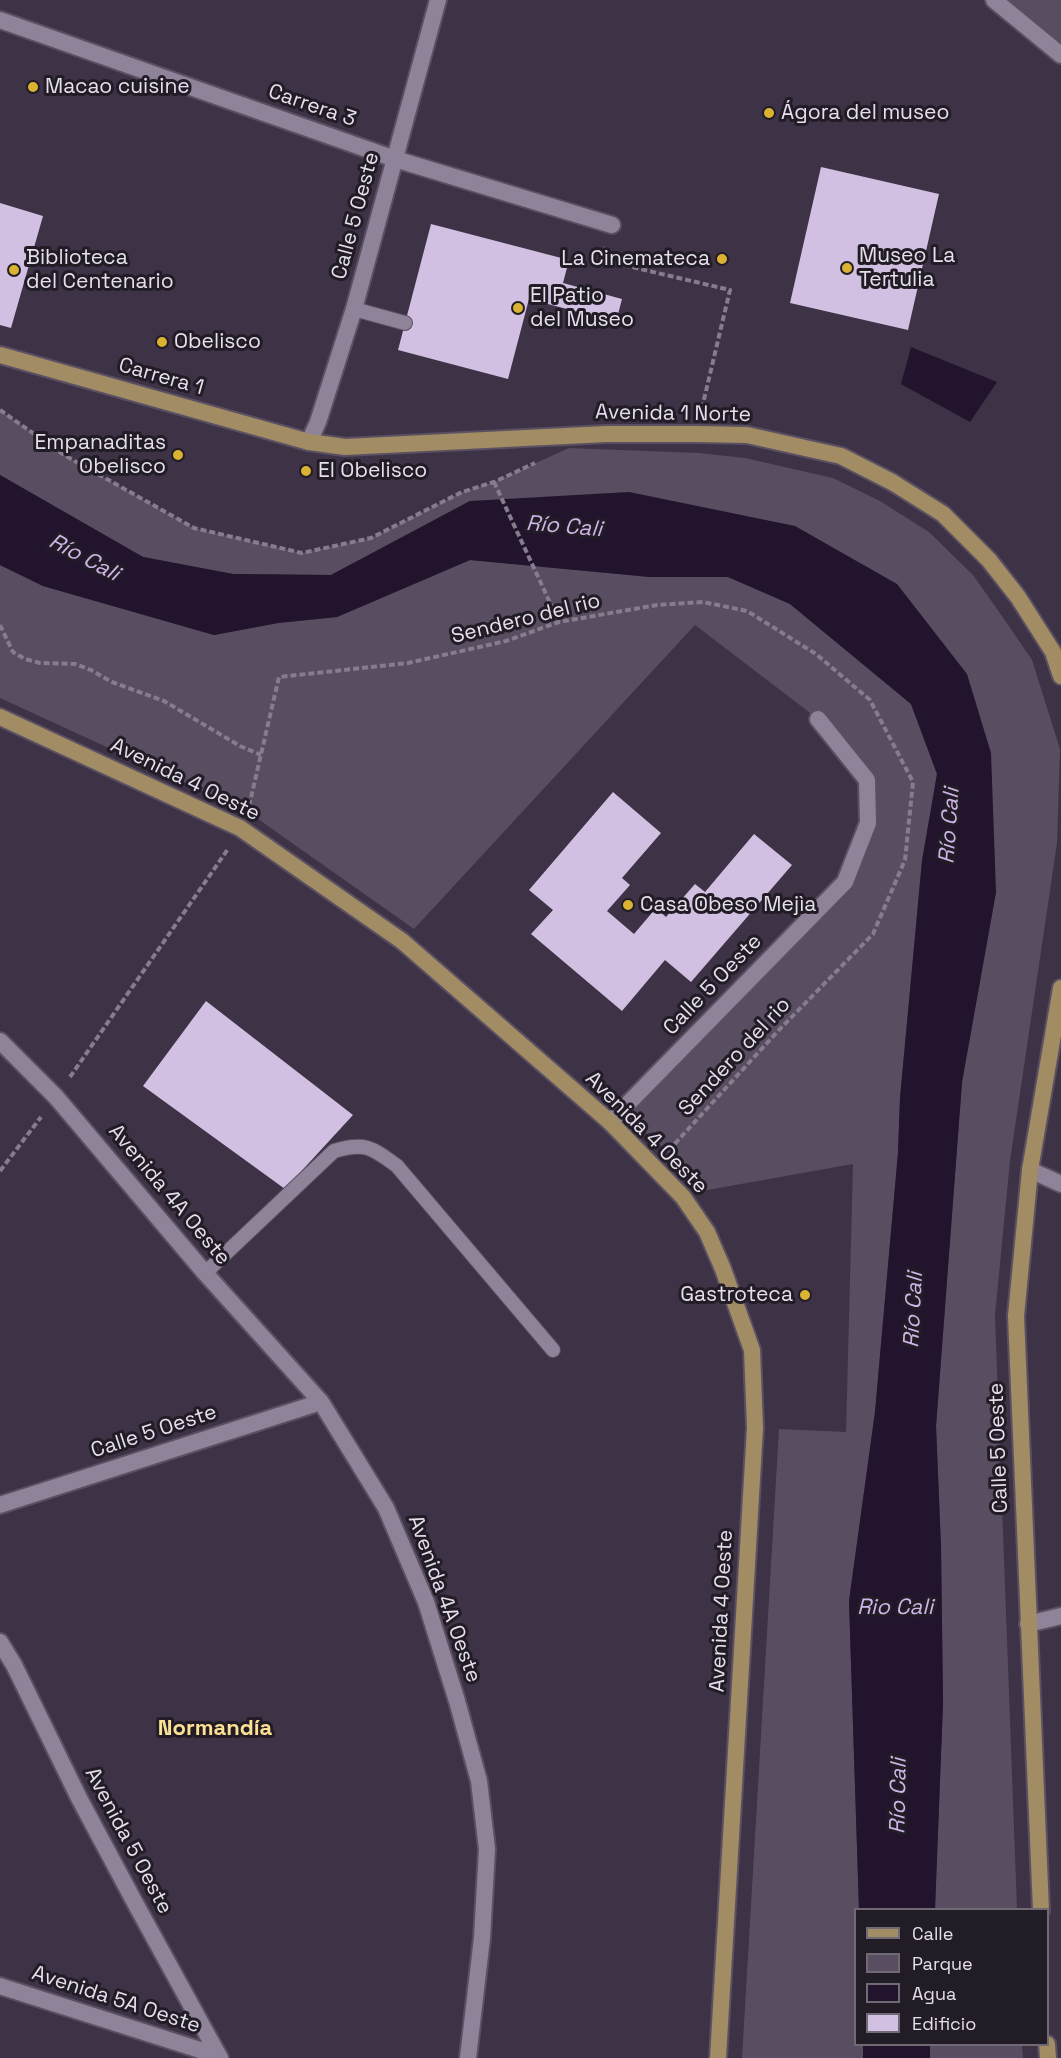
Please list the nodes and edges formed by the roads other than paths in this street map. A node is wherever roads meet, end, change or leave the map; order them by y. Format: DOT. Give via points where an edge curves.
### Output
graph roads {
  1 [pos="438,0"];
  2 [pos="994,0"];
  3 [pos="0,20"];
  4 [pos="1061,55"];
  5 [pos="395,159"];
  6 [pos="612,225"];
  7 [pos="354,309"];
  8 [pos="405,322"];
  9 [pos="0,355"];
  10 [pos="309,442"];
  11 [pos="1061,676"];
  12 [pos="0,717"];
  13 [pos="818,718"];
  14 [pos="1061,988"];
  15 [pos="0,1041"];
  16 [pos="610,1122"];
  17 [pos="1030,1170"];
  18 [pos="1061,1184"];
  19 [pos="206,1273"];
  20 [pos="553,1350"];
  21 [pos="321,1402"];
  22 [pos="0,1504"];
  23 [pos="1061,1616"];
  24 [pos="1028,1624"];
  25 [pos="0,1642"];
  26 [pos="1041,1908"];
  27 [pos="0,1986"];
  28 [pos="220,2057"];
  29 [pos="468,2058"];
  30 [pos="718,2058"];
  1 -- 5 [label="street, Calle 5 Oeste"];
  2 -- 4 [label="street"];
  3 -- 5 [label="street, Carrera 3"];
  5 -- 6 [label="street, Carrera 3"];
  5 -- 7 [label="street, Calle 5 Oeste"];
  7 -- 8 [label="lane"];
  7 -- 10 [label="street, Calle 5 Oeste"];
  9 -- 10 [label="main road, Carrera 1"];
  10 -- 11 [label="main road, Avenida 1 Norte" via="345,447 606,434 747,435 841,456 943,514 989,560 1018,597 1053,652"];
  12 -- 16 [label="main road, Avenida 4 Oeste" via="240,828 402,941"];
  13 -- 16 [label="street, Calle 5 Oeste" via="867,780 868,823 845,882"];
  14 -- 17 [label="main road, Calle 5 Oeste"];
  15 -- 19 [label="street, Avenida 4A Oeste" via="56,1097"];
  16 -- 30 [label="main road, Avenida 4 Oeste" via="683,1197 707,1232 752,1350 755,1428"];
  17 -- 18 [label="street"];
  17 -- 24 [label="main road, Calle 5 Oeste" via="1016,1316"];
  19 -- 20 [label="lane" via="334,1151 356,1145 376,1151 397,1166"];
  19 -- 21 [label="street, Avenida 4A Oeste"];
  21 -- 22 [label="street, Calle 5 Oeste"];
  21 -- 29 [label="street, Avenida 4A Oeste" via="386,1508 421,1592 479,1781 486,1860 482,1938"];
  23 -- 24 [label="street"];
  24 -- 26 [label="main road, Calle 5 Oeste"];
  25 -- 28 [label="street, Avenida 5 Oeste" via="101,1839"];
  27 -- 28 [label="street, Avenida 5A Oeste"];
}
